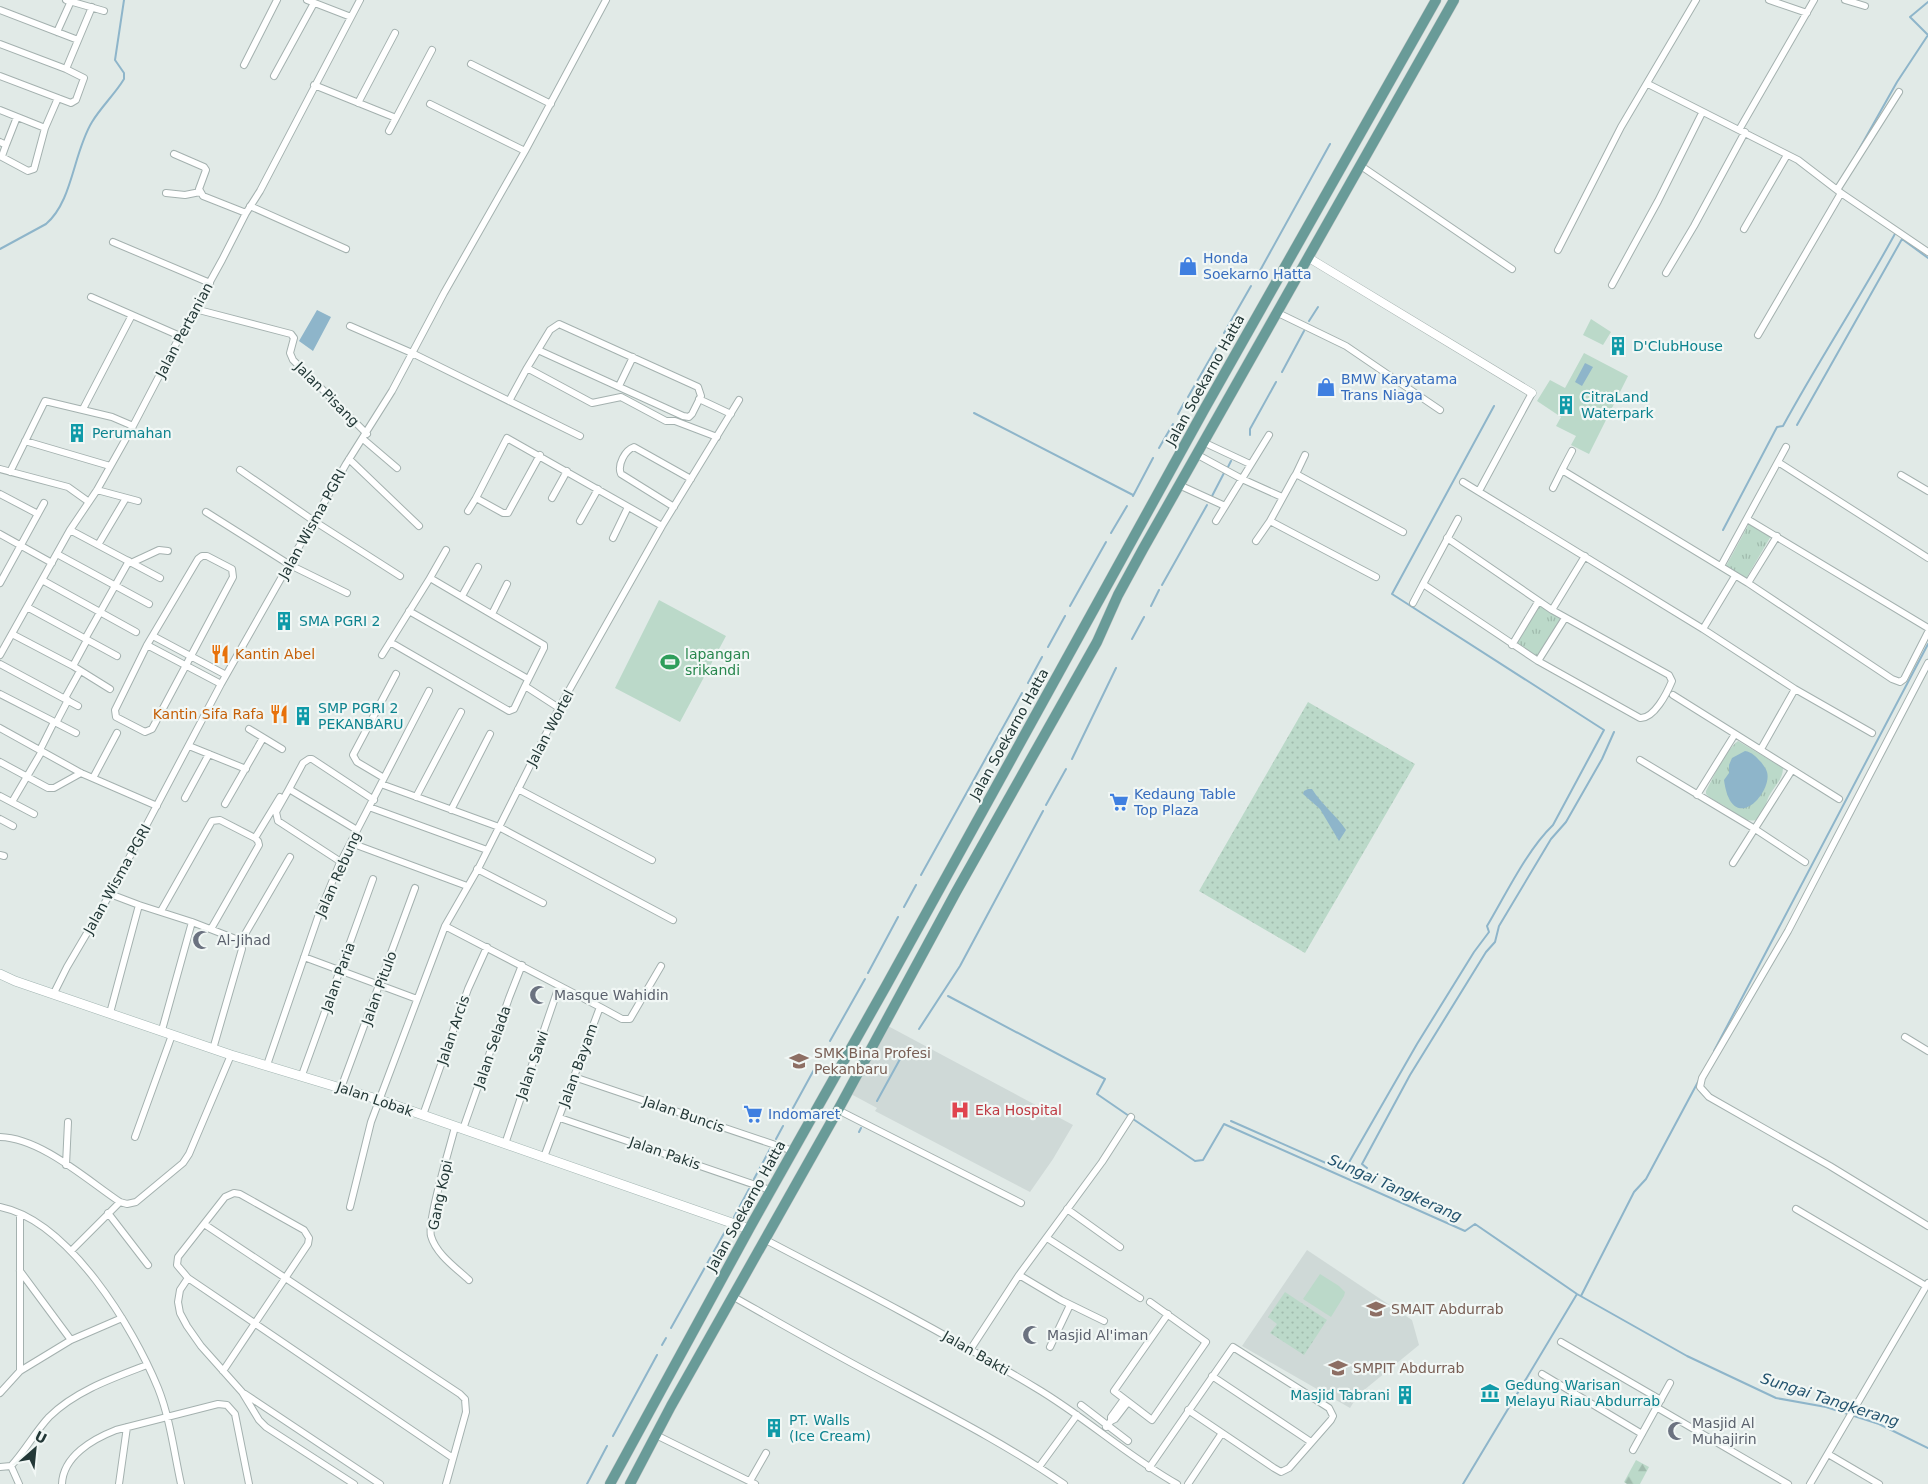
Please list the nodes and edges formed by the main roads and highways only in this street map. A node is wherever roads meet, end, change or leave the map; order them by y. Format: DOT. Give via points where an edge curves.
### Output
graph roads {
  1 [pos="1436,0"];
  2 [pos="1454,0"];
  3 [pos="1409,48"];
  4 [pos="1423,56"];
  5 [pos="941,884"];
  6 [pos="956,892"];
  7 [pos="0,974"];
  8 [pos="749,1229"];
  9 [pos="610,1484"];
  10 [pos="630,1484"];
  1 -- 3 [label="main road, Jalan Soekarno Hatta"];
  2 -- 4 [label="main road, Jalan Soekarno Hatta"];
  3 -- 4 [label="main road"];
  3 -- 5 [label="main road, Jalan Soekarno Hatta"];
  4 -- 6 [label="main road, Jalan Soekarno Hatta" via="1196,454 1118,595 1098,642"];
  5 -- 6 [label="main road"];
  5 -- 8 [label="main road, Jalan Soekarno Hatta"];
  6 -- 10 [label="main road, Jalan Soekarno Hatta"];
  7 -- 8 [label="main road, Jalan Lobak" via="231,1055 380,1100"];
  8 -- 9 [label="main road, Jalan Soekarno Hatta"];
}
